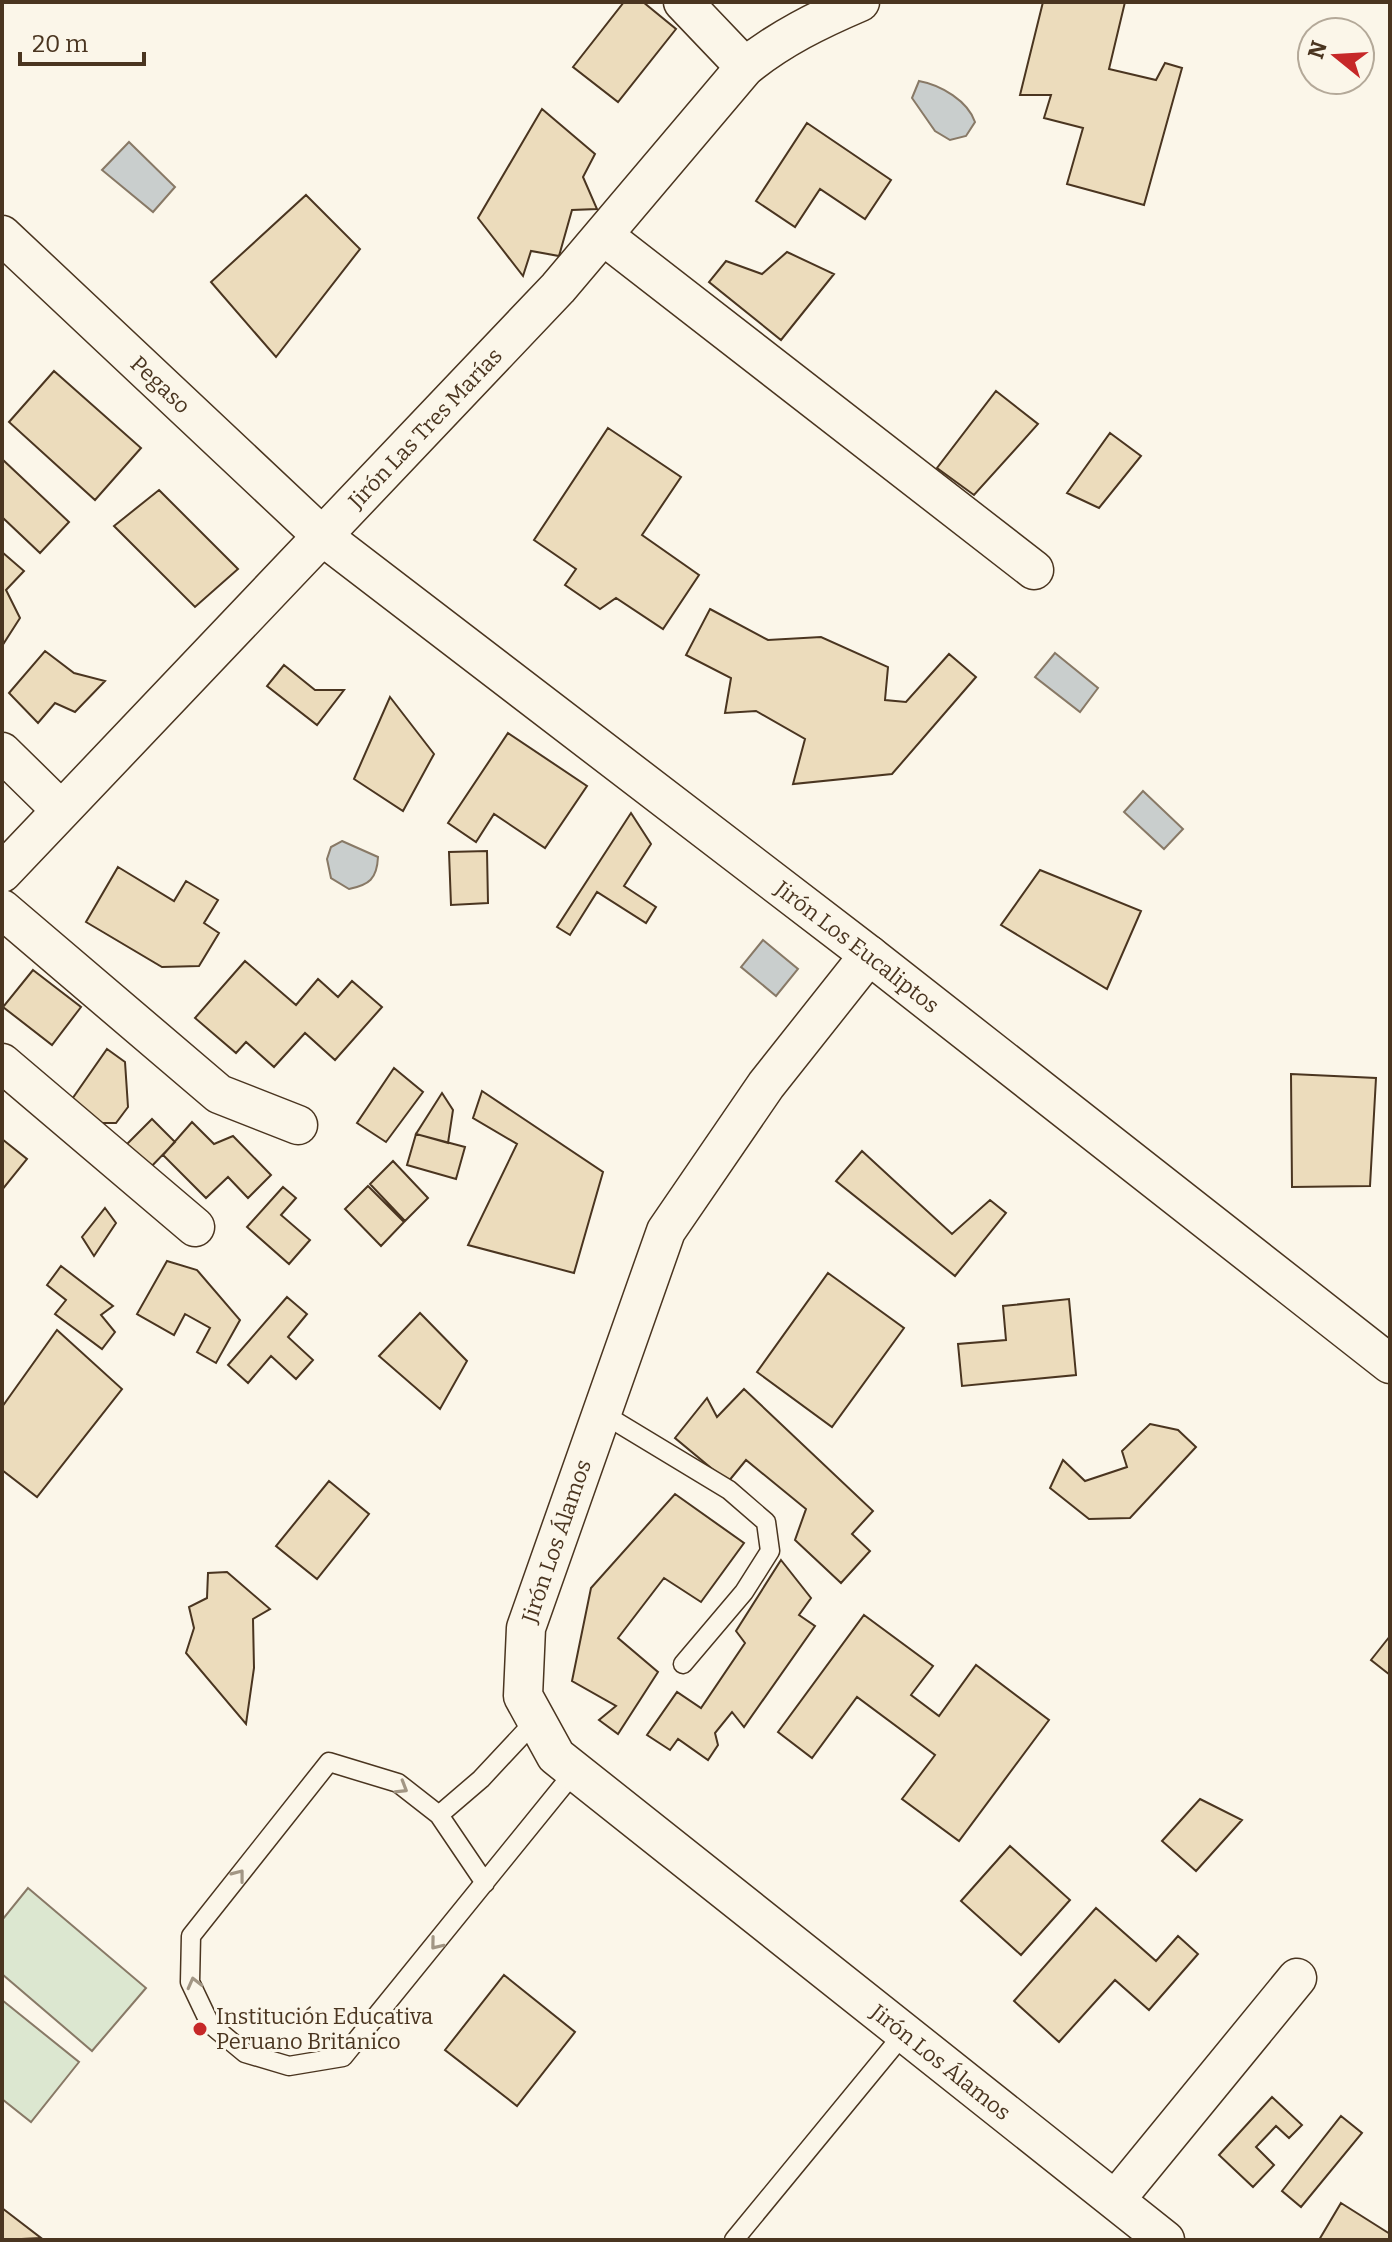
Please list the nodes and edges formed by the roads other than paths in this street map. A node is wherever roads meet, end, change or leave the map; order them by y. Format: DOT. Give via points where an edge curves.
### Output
graph roads {
  1 [pos="683,2"];
  2 [pos="860,2"];
  3 [pos="745,67"];
  4 [pos="2,235"];
  5 [pos="604,236"];
  6 [pos="321,535"];
  7 [pos="1034,570"];
  8 [pos="2,752"];
  9 [pos="61,810"];
  10 [pos="2,873"];
  11 [pos="2,909"];
  12 [pos="869,955"];
  13 [pos="2,1063"];
  14 [pos="298,1125"];
  15 [pos="195,1227"];
  16 [pos="1390,1364"];
  17 [pos="600,1412"];
  18 [pos="683,1664"];
  19 [pos="536,1720"];
  20 [pos="575,1771"];
  21 [pos="439,1815"];
  22 [pos="485,1883"];
  23 [pos="1297,1978"];
  24 [pos="905,2032"];
  25 [pos="1116,2199"];
  26 [pos="734,2240"];
  27 [pos="1165,2240"];
  1 -- 3 [label="street"];
  2 -- 3 [label="street, Jirón Las Tres Marías" via="805,25"];
  3 -- 5 [label="street, Jirón Las Tres Marías"];
  4 -- 6 [label="street, Pegaso"];
  5 -- 6 [label="street, Jirón Las Tres Marías"];
  5 -- 7 [label="street"];
  6 -- 9 [label="street, Jirón Las Tres Marías"];
  6 -- 12 [label="street, Jirón Los Eucaliptos"];
  8 -- 9 [label="street"];
  9 -- 10 [label="street, Jirón Las Tres Marías"];
  11 -- 14 [label="street" via="219,1094"];
  12 -- 16 [label="street, Jirón Los Eucaliptos"];
  12 -- 17 [label="street, Jirón Los Álamos" via="766,1085 666,1231"];
  13 -- 15 [label="street"];
  17 -- 18 [label="lane" via="729,1490 766,1522 770,1551 744,1592"];
  17 -- 19 [label="street, Jirón Los Álamos" via="526,1628 523,1696"];
  19 -- 20 [label="street, Jirón Los Álamos" via="556,1756"];
  19 -- 21 [label="lane"];
  20 -- 22 [label="lane"];
  20 -- 24 [label="street, Jirón Los Álamos"];
  21 -- 22 [label="lane"];
  22 -- 21 [label="lane, one-way" via="343,2057 289,2066 245,2053 210,2024 190,1982 191,1936 329,1762 398,1783"];
  23 -- 25 [label="street"];
  24 -- 25 [label="street, Jirón Los Álamos"];
  24 -- 26 [label="lane"];
  25 -- 27 [label="street, Jirón Los Álamos"];
}
